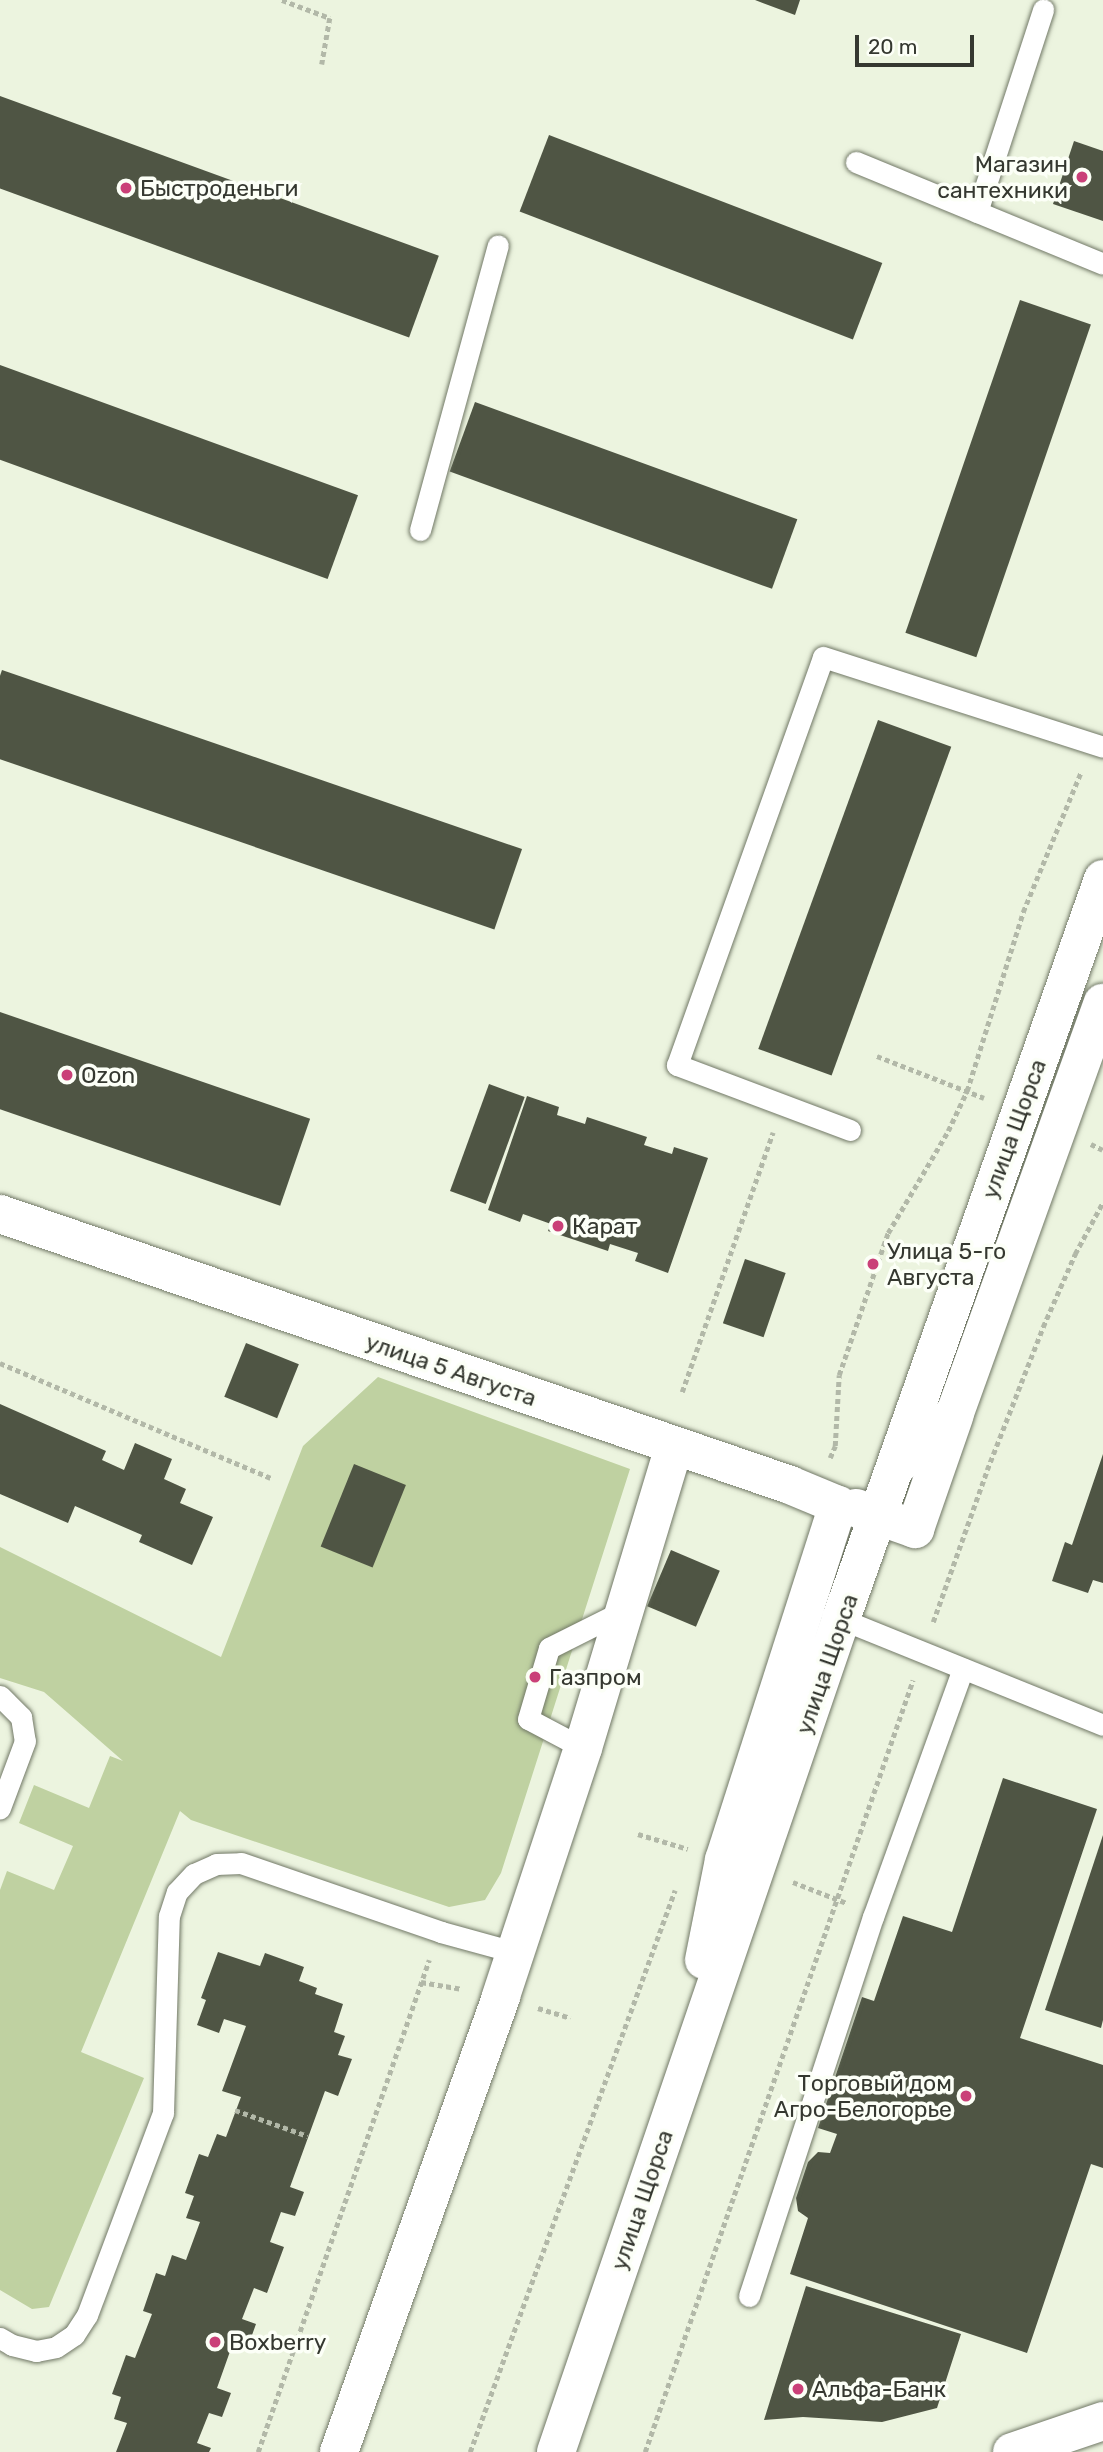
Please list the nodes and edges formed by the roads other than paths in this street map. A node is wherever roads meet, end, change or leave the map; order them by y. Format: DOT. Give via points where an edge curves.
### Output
graph roads {
  1 [pos="1043,10"];
  2 [pos="856,162"];
  3 [pos="977,212"];
  4 [pos="498,245"];
  5 [pos="1103,264"];
  6 [pos="420,530"];
  7 [pos="1103,747"];
  8 [pos="1103,879"];
  9 [pos="1103,1003"];
  10 [pos="850,1130"];
  11 [pos="0,1214"];
  12 [pos="955,1413"];
  13 [pos="674,1446"];
  14 [pos="721,1462"];
  15 [pos="894,1468"];
  16 [pos="838,1505"];
  17 [pos="880,1516"];
  18 [pos="627,1609"];
  19 [pos="841,1619"];
  20 [pos="963,1669"];
  21 [pos="0,1696"];
  22 [pos="1103,1725"];
  23 [pos="583,1748"];
  24 [pos="0,1808"];
  25 [pos="514,1952"];
  26 [pos="673,2109"];
  27 [pos="749,2296"];
  28 [pos="0,2338"];
  29 [pos="1103,2421"];
  30 [pos="1019,2451"];
  31 [pos="339,2452"];
  32 [pos="556,2452"];
  1 -- 3 [label="lane"];
  2 -- 3 [label="lane"];
  3 -- 5 [label="lane"];
  4 -- 6 [label="lane"];
  7 -- 10 [label="lane" via="823,657 677,1065"];
  8 -- 15 [label="main road, улица Щорса"];
  9 -- 12 [label="main road"];
  11 -- 13 [label="main road, улица 5 Августа"];
  12 -- 15 [label="main road"];
  12 -- 17 [label="main road" via="915,1529"];
  13 -- 14 [label="main road, улица 5 Августа"];
  13 -- 18 [label="main road"];
  14 -- 16 [label="main road, улица 5 Августа"];
  14 -- 17 [label="main road"];
  15 -- 16 [label="main road"];
  15 -- 17 [label="main road, улица Щорса"];
  16 -- 26 [label="main road" via="724,1860"];
  17 -- 19 [label="main road, улица Щорса"];
  18 -- 23 [label="main road"];
  18 -- 23 [label="lane" via="549,1648 528,1719"];
  19 -- 20 [label="lane"];
  19 -- 26 [label="main road, улица Щорса"];
  20 -- 22 [label="lane"];
  20 -- 27 [label="lane" via="873,1917"];
  21 -- 24 [label="lane" via="21,1717 25,1741"];
  23 -- 25 [label="main road"];
  25 -- 28 [label="lane" via="441,1932 241,1863 216,1864 194,1874 177,1892 169,1916 163,2113 87,2315 74,2335 56,2347 36,2351"];
  25 -- 31 [label="main road"];
  26 -- 32 [label="main road, улица Щорса"];
  29 -- 30 [label="main road"];
}
